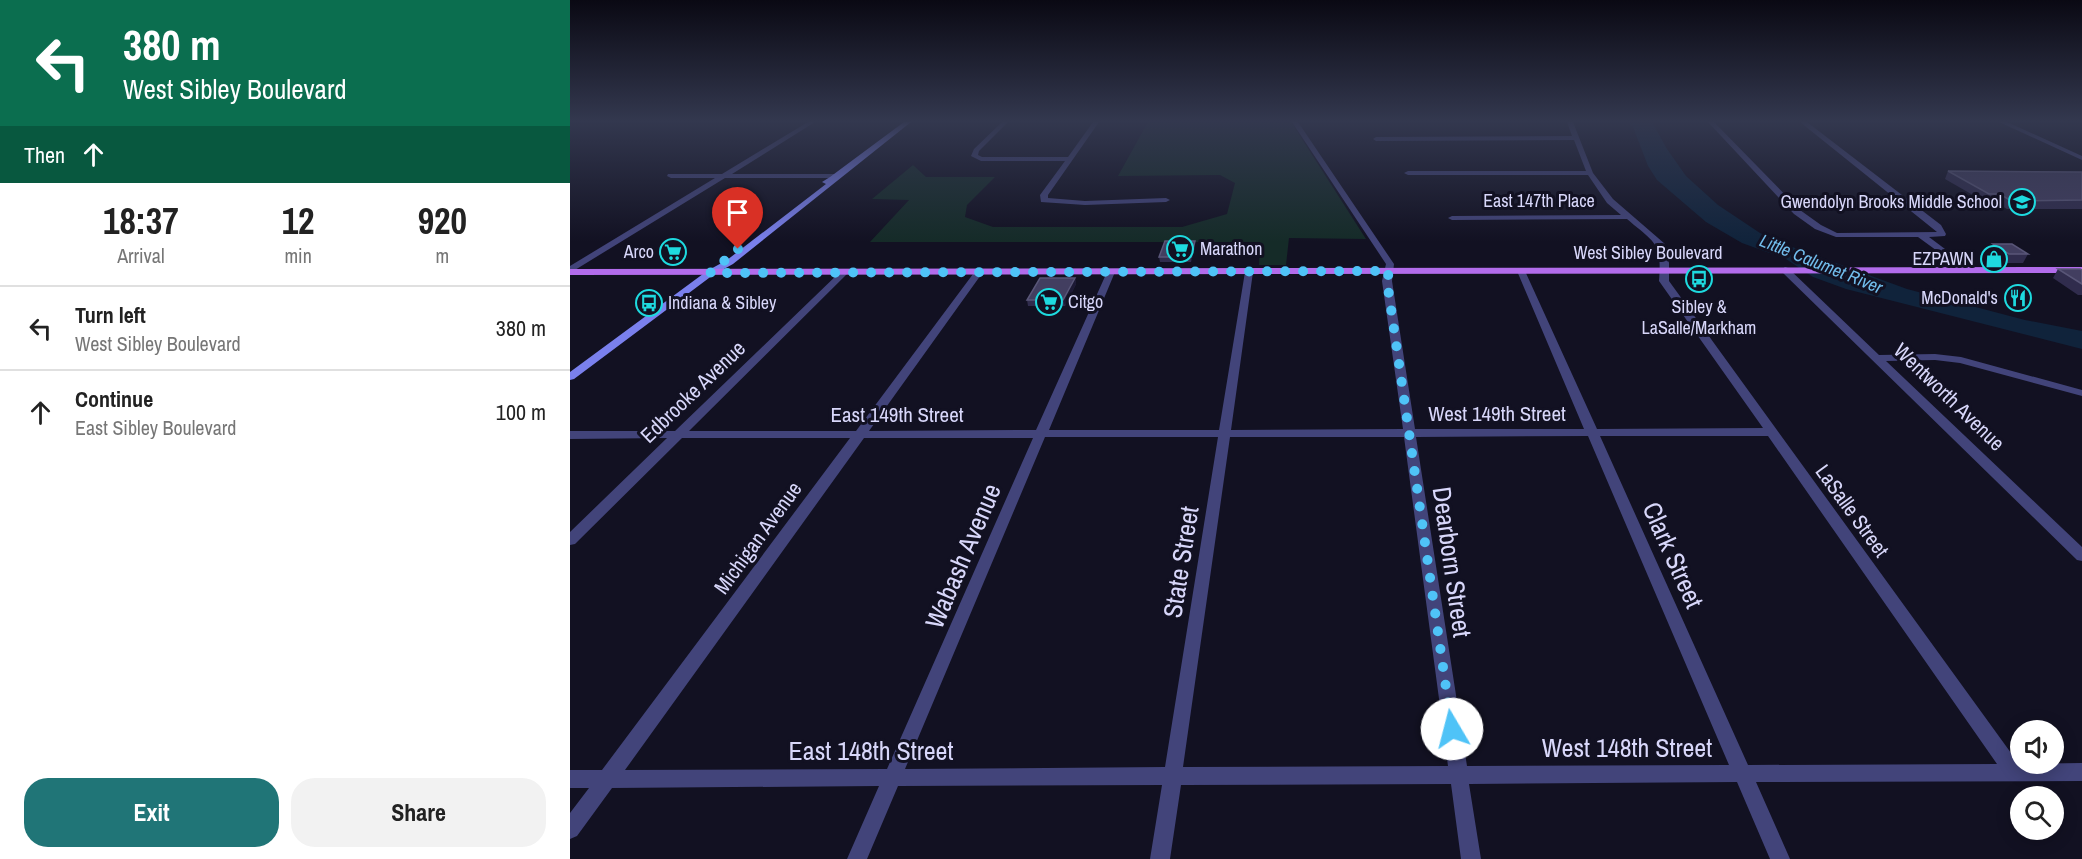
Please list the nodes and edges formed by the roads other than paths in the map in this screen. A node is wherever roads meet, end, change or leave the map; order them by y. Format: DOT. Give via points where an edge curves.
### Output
graph roads {
  1 [pos="746,162"];
  2 [pos="856,162"];
  3 [pos="1068,162"];
  4 [pos="1322,162"];
  5 [pos="1585,162"];
  6 [pos="1749,162"];
  7 [pos="1855,162"];
  8 [pos="1408,173"];
  9 [pos="1590,173"];
  10 [pos="671,176"];
  11 [pos="723,176"];
  12 [pos="835,178"];
  13 [pos="1166,200"];
  14 [pos="1628,217"];
  15 [pos="1452,218"];
  16 [pos="1921,235"];
  17 [pos="1789,270"];
  18 [pos="1969,270"];
  19 [pos="2082,270"];
  20 [pos="570,271"];
  21 [pos="1389,271"];
  22 [pos="1521,271"];
  23 [pos="1664,271"];
  24 [pos="979,272"];
  25 [pos="1111,272"];
  26 [pos="1249,272"];
  27 [pos="710,273"];
  28 [pos="844,273"];
  29 [pos="1878,358"];
  30 [pos="570,376"];
  31 [pos="2082,393"];
  32 [pos="1770,432"];
  33 [pos="1592,433"];
  34 [pos="1225,434"];
  35 [pos="1409,434"];
  36 [pos="570,435"];
  37 [pos="677,435"];
  38 [pos="860,435"];
  39 [pos="1042,435"];
  40 [pos="570,540"];
  41 [pos="2080,552"];
  42 [pos="2010,766"];
  43 [pos="2010,772"];
  44 [pos="2064,772"];
  45 [pos="2082,772"];
  46 [pos="1742,773"];
  47 [pos="1459,774"];
  48 [pos="1173,775"];
  49 [pos="607,778"];
  50 [pos="893,778"];
  51 [pos="570,779"];
  52 [pos="570,829"];
  53 [pos="857,859"];
  54 [pos="1160,859"];
  55 [pos="1471,859"];
  56 [pos="1780,859"];
  1 -- 11 [label="street"];
  2 -- 12 [label="main road"];
  3 -- 13 [label="street" via="1044,200"];
  4 -- 21 [label="street" via="1390,264"];
  5 -- 9 [label="street, LaSalle Street"];
  6 -- 16 [label="street" via="1797,212 1818,227 1836,234"];
  7 -- 16 [label="street" via="1942,234"];
  8 -- 9 [label="street"];
  9 -- 14 [label="street, LaSalle Street" via="1610,201"];
  10 -- 11 [label="street"];
  11 -- 12 [label="street"];
  11 -- 20 [label="street"];
  12 -- 27 [label="main road"];
  14 -- 15 [label="street, East 147th Place"];
  14 -- 23 [label="street, LaSalle Street" via="1661,244"];
  16 -- 18 [label="street"];
  17 -- 18 [label="main road, West Sibley Boulevard"];
  17 -- 23 [label="main road, West Sibley Boulevard"];
  17 -- 29 [label="street, Wentworth Avenue"];
  18 -- 19 [label="main road, West Sibley Boulevard"];
  20 -- 27 [label="main road, West Sibley Boulevard"];
  21 -- 22 [label="main road, West Sibley Boulevard"];
  21 -- 26 [label="main road, West Sibley Boulevard"];
  21 -- 35 [label="street, Dearborn Street" via="1387,281"];
  22 -- 23 [label="main road, West Sibley Boulevard"];
  22 -- 33 [label="street, Clark Street"];
  23 -- 32 [label="street, LaSalle Street" via="1664,281"];
  24 -- 25 [label="main road, West Sibley Boulevard"];
  24 -- 28 [label="main road, West Sibley Boulevard"];
  24 -- 38 [label="street, Michigan Avenue"];
  25 -- 26 [label="main road, West Sibley Boulevard"];
  25 -- 39 [label="street, Wabash Avenue"];
  26 -- 34 [label="street, State Street"];
  27 -- 28 [label="main road, West Sibley Boulevard"];
  27 -- 30 [label="main road"];
  28 -- 37 [label="street, Edbrooke Avenue"];
  29 -- 31 [label="street" via="1961,360"];
  29 -- 41 [label="street, Wentworth Avenue"];
  32 -- 33 [label="street, West 149th Street"];
  32 -- 42 [label="street, LaSalle Street"];
  33 -- 35 [label="street, West 149th Street"];
  33 -- 46 [label="street, Clark Street"];
  34 -- 35 [label="street, West 149th Street"];
  34 -- 39 [label="street, East 149th Street"];
  34 -- 48 [label="street, State Street"];
  35 -- 47 [label="street, Dearborn Street"];
  36 -- 37 [label="street, East 149th Street"];
  37 -- 38 [label="street, East 149th Street"];
  37 -- 40 [label="street, Edbrooke Avenue"];
  38 -- 39 [label="street, East 149th Street"];
  38 -- 49 [label="street, Michigan Avenue"];
  39 -- 50 [label="street, Wabash Avenue"];
  43 -- 46 [label="street, West 148th Street"];
  44 -- 45 [label="street, West 148th Street"];
  46 -- 47 [label="street, West 148th Street"];
  46 -- 56 [label="street, Clark Street"];
  47 -- 48 [label="street, West 148th Street"];
  47 -- 55 [label="street, Dearborn Street"];
  48 -- 50 [label="street, East 148th Street"];
  48 -- 54 [label="street, State Street"];
  49 -- 50 [label="street, East 148th Street"];
  49 -- 51 [label="street, East 148th Street"];
  49 -- 52 [label="street, Michigan Avenue"];
  50 -- 53 [label="street, Wabash Avenue"];
}
